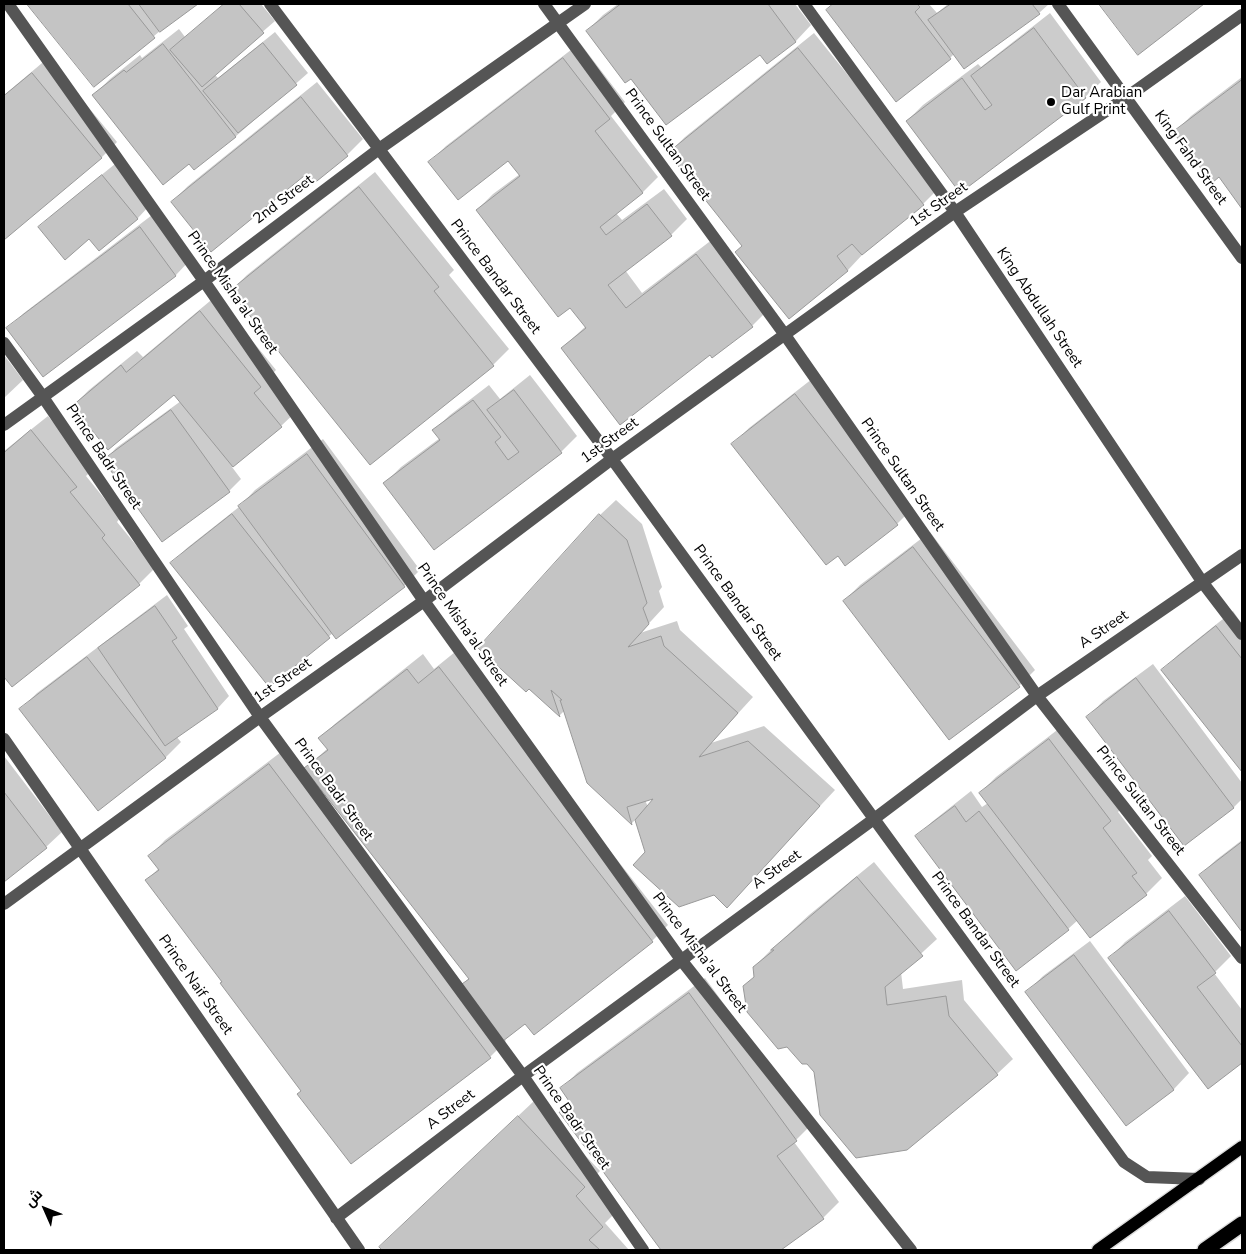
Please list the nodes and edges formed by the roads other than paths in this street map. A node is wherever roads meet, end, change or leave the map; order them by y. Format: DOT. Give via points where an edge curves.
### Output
graph roads {
  1 [pos="8,4"];
  2 [pos="270,4"];
  3 [pos="544,4"];
  4 [pos="585,4"];
  5 [pos="804,4"];
  6 [pos="1058,4"];
  7 [pos="1242,15"];
  8 [pos="558,23"];
  9 [pos="1126,97"];
  10 [pos="379,150"];
  11 [pos="955,212"];
  12 [pos="1242,258"];
  13 [pos="204,281"];
  14 [pos="785,335"];
  15 [pos="4,343"];
  16 [pos="43,397"];
  17 [pos="4,425"];
  18 [pos="612,459"];
  19 [pos="1242,554"];
  20 [pos="1203,583"];
  21 [pos="424,601"];
  22 [pos="1242,634"];
  23 [pos="1037,696"];
  24 [pos="260,717"];
  25 [pos="4,739"];
  26 [pos="874,819"];
  27 [pos="80,849"];
  28 [pos="4,904"];
  29 [pos="1242,958"];
  30 [pos="682,961"];
  31 [pos="523,1076"];
  32 [pos="1242,1148"];
  33 [pos="1199,1179"];
  34 [pos="336,1218"];
  35 [pos="1242,1224"];
  36 [pos="359,1250"];
  37 [pos="643,1250"];
  38 [pos="911,1250"];
  39 [pos="1098,1250"];
  40 [pos="1205,1250"];
  1 -- 13 [label="street, Prince Misha'al Street"];
  2 -- 10 [label="street, Prince Bandar Street"];
  3 -- 8 [label="street, Prince Sultan Street"];
  4 -- 8 [label="street, 2nd Street"];
  5 -- 11 [label="street, King Abdullah Street"];
  6 -- 9 [label="street, King Fahd Street"];
  7 -- 9 [label="street, 1st Street"];
  8 -- 10 [label="street, 2nd Street"];
  8 -- 14 [label="street, Prince Sultan Street"];
  9 -- 11 [label="street, 1st Street"];
  9 -- 12 [label="street, King Fahd Street"];
  10 -- 13 [label="street, 2nd Street"];
  10 -- 18 [label="street, Prince Bandar Street"];
  11 -- 14 [label="street, 1st Street"];
  11 -- 20 [label="street, King Abdullah Street"];
  13 -- 16 [label="street, 2nd Street"];
  13 -- 21 [label="street, Prince Misha'al Street"];
  14 -- 18 [label="street, 1st Street"];
  14 -- 23 [label="street, Prince Sultan Street"];
  15 -- 16 [label="street, Prince Badr Street"];
  16 -- 17 [label="street, 2nd Street"];
  16 -- 24 [label="street, Prince Badr Street"];
  18 -- 21 [label="street, 1st Street"];
  18 -- 26 [label="street, Prince Bandar Street"];
  19 -- 20 [label="street, A Street"];
  20 -- 22 [label="street, King Abdullah Street"];
  20 -- 23 [label="street, A Street"];
  21 -- 24 [label="street, 1st Street"];
  21 -- 30 [label="street, Prince Misha'al Street"];
  23 -- 26 [label="street, A Street"];
  23 -- 29 [label="street, Prince Sultan Street"];
  24 -- 27 [label="street, 1st Street"];
  24 -- 31 [label="street, Prince Badr Street"];
  25 -- 27 [label="street, Prince Naif Street"];
  26 -- 30 [label="street, A Street"];
  26 -- 33 [label="street, Prince Bandar Street" via="1124,1162 1147,1177"];
  27 -- 28 [label="street, 1st Street"];
  27 -- 34 [label="street, Prince Naif Street"];
  30 -- 31 [label="street, A Street"];
  30 -- 38 [label="street, Prince Misha'al Street"];
  31 -- 34 [label="street, A Street"];
  31 -- 37 [label="street, Prince Badr Street"];
  32 -- 33 [label="main road"];
  33 -- 39 [label="main road"];
  34 -- 36 [label="street, Prince Naif Street"];
  35 -- 40 [label="highway"];
}
